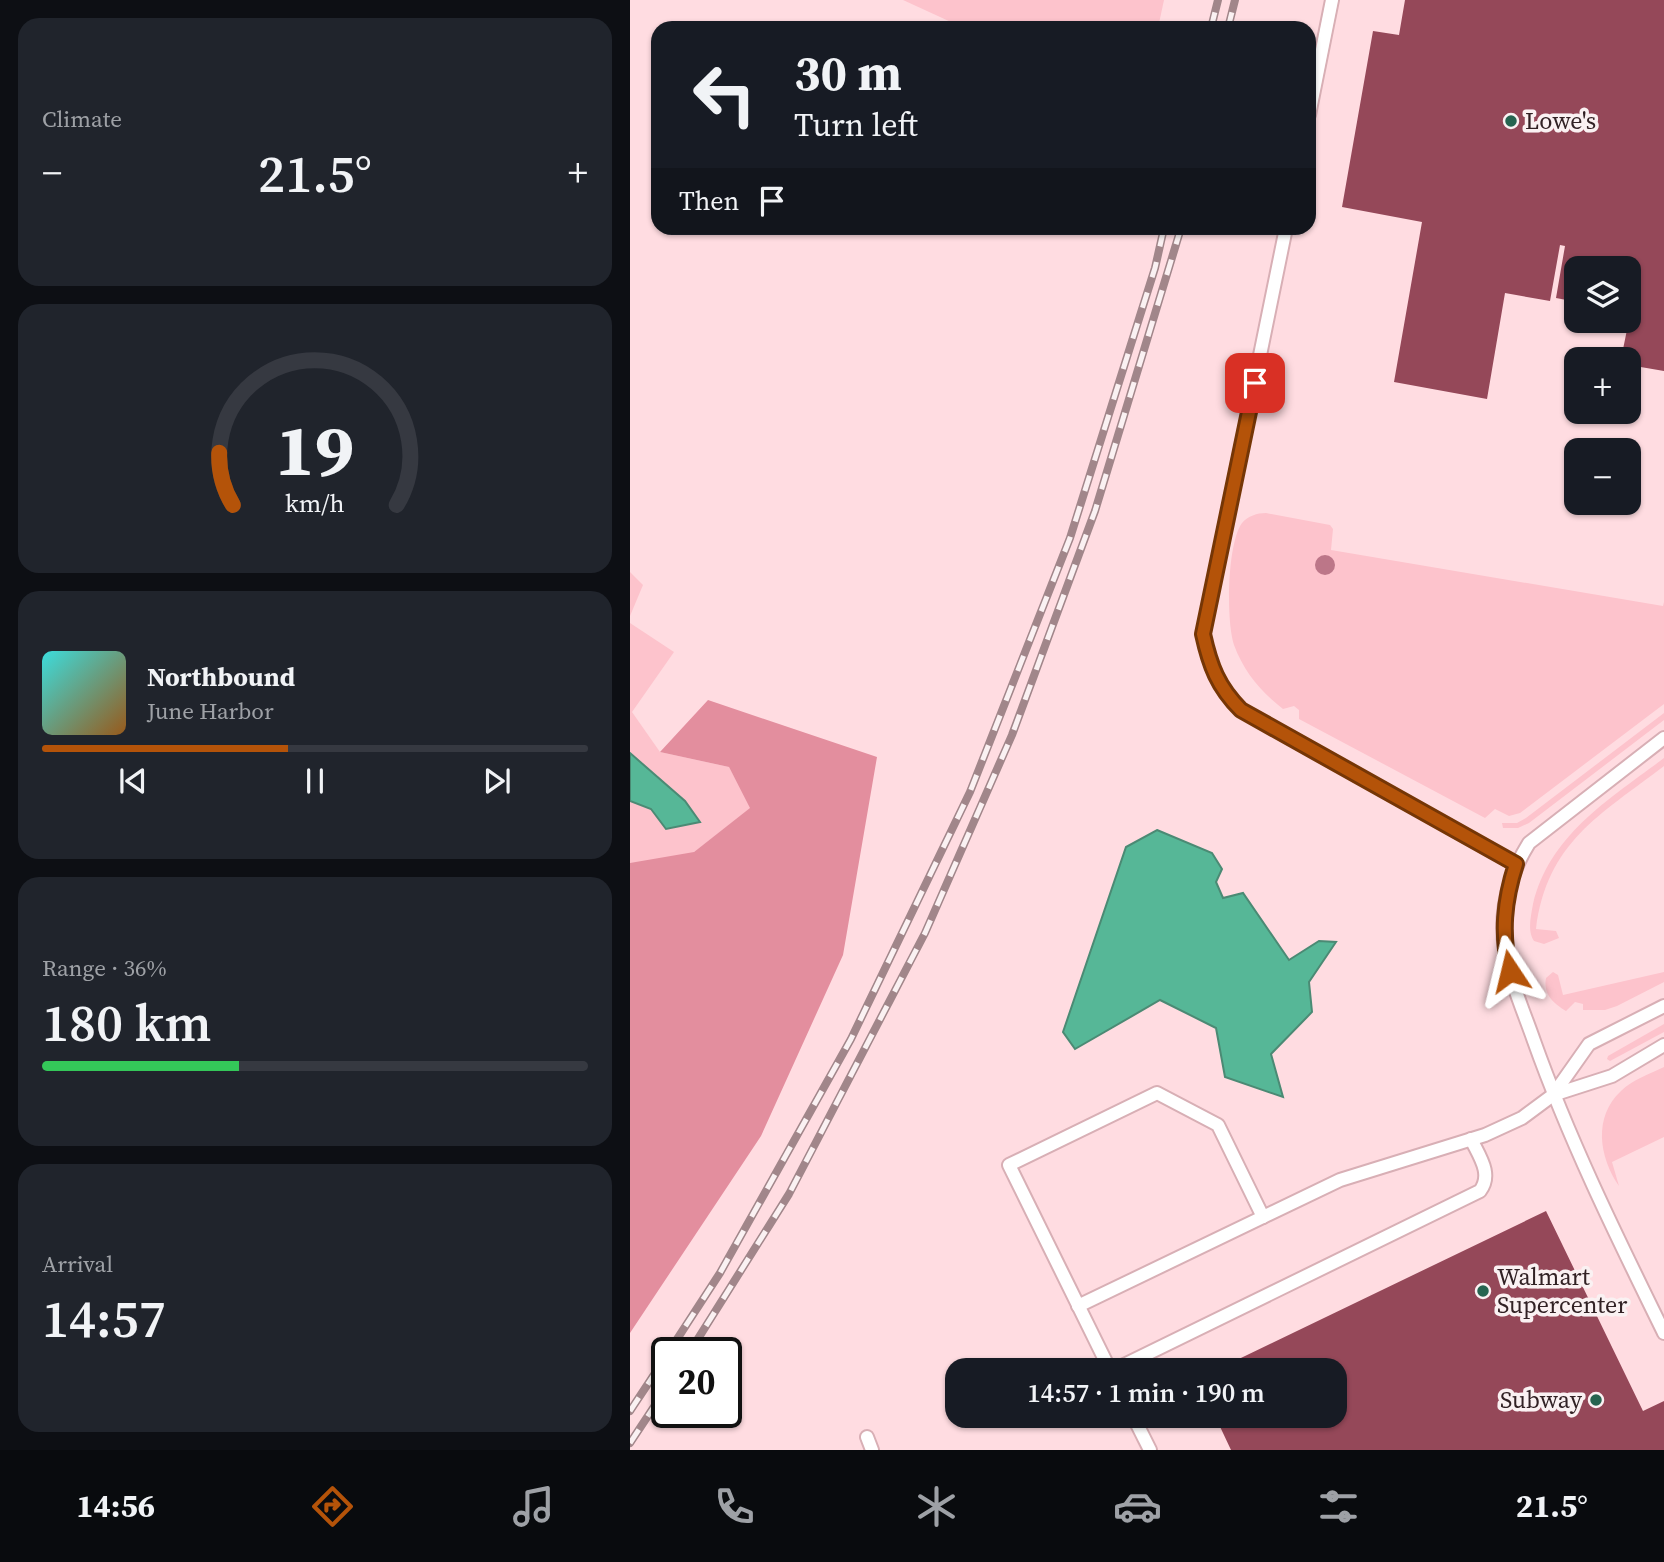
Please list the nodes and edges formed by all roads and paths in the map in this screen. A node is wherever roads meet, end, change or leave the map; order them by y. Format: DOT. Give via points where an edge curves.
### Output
graph roads {
  1 [pos="1332,0"];
  2 [pos="1316,80"];
  3 [pos="1285,235"];
  4 [pos="1664,738"];
  5 [pos="1516,864"];
  6 [pos="1664,1006"];
  7 [pos="1664,1045"];
  8 [pos="1553,1095"];
  9 [pos="1471,1139"];
  10 [pos="1263,1217"];
  11 [pos="1078,1307"];
  12 [pos="1664,1333"];
  13 [pos="1106,1358"];
  14 [pos="1137,1358"];
  15 [pos="1139,1428"];
  16 [pos="867,1437"];
  17 [pos="872,1450"];
  18 [pos="1150,1450"];
  1 -- 2 [label="lane"];
  3 -- 5 [label="lane" via="1203,634 1210,667 1222,691 1241,710"];
  4 -- 5 [label="lane" via="1546,828"];
  5 -- 8 [label="lane" via="1507,890 1505,950"];
  6 -- 8 [label="lane" via="1589,1044"];
  7 -- 8 [label="lane" via="1612,1076"];
  8 -- 9 [label="lane" via="1522,1118"];
  8 -- 12 [label="lane"];
  9 -- 10 [label="lane" via="1339,1181"];
  9 -- 14 [label="lane" via="1487,1172 1480,1191"];
  10 -- 11 [label="lane"];
  10 -- 11 [label="lane" via="1218,1125 1157,1093 1009,1165"];
  11 -- 13 [label="lane"];
  15 -- 18 [label="lane"];
  16 -- 17 [label="lane"];
}
